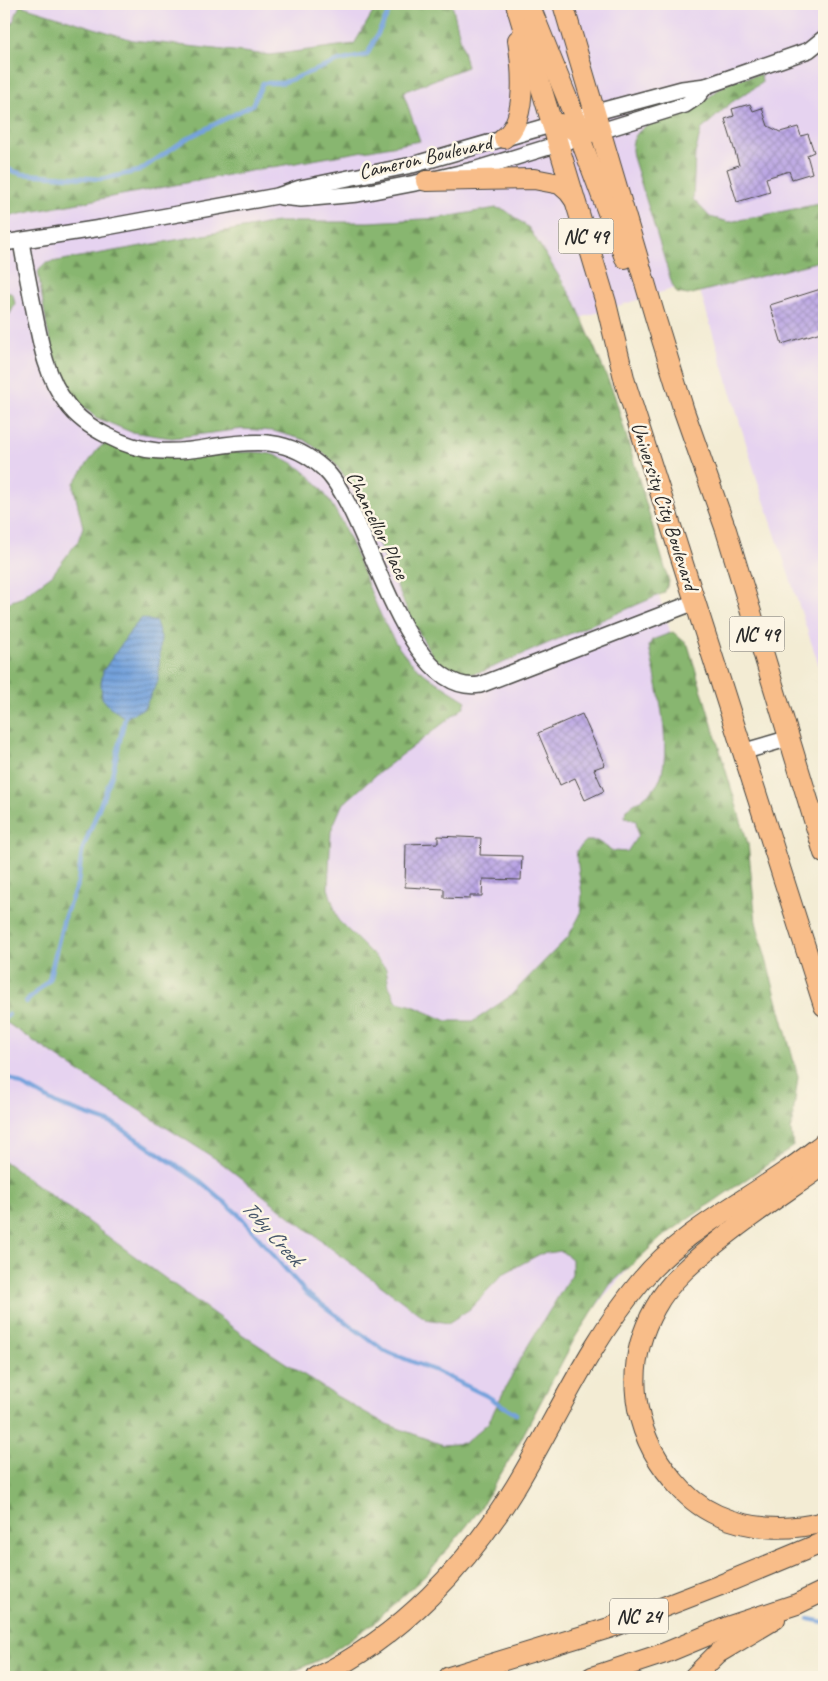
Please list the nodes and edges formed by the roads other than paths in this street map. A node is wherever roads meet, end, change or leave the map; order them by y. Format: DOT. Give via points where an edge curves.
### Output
graph roads {
  1 [pos="514,4"];
  2 [pos="529,4"];
  3 [pos="563,4"];
  4 [pos="824,38"];
  5 [pos="706,86"];
  6 [pos="595,112"];
  7 [pos="575,118"];
  8 [pos="552,124"];
  9 [pos="601,132"];
  10 [pos="504,138"];
  11 [pos="580,138"];
  12 [pos="558,145"];
  13 [pos="426,181"];
  14 [pos="277,196"];
  15 [pos="576,203"];
  16 [pos="21,241"];
  17 [pos="4,243"];
  18 [pos="656,320"];
  19 [pos="695,602"];
  20 [pos="790,738"];
  21 [pos="742,752"];
  22 [pos="824,852"];
  23 [pos="824,1006"];
  24 [pos="824,1143"];
  25 [pos="824,1166"];
  26 [pos="824,1178"];
  27 [pos="800,1182"];
  28 [pos="824,1522"];
  29 [pos="824,1542"];
  30 [pos="824,1591"];
  31 [pos="797,1604"];
  32 [pos="317,1677"];
  33 [pos="449,1677"];
  34 [pos="592,1677"];
  35 [pos="694,1677"];
  1 -- 8 [label="main road, University City Boulevard / NC 49"];
  1 -- 10 [label="main road" via="521,93 515,124"];
  2 -- 7 [label="main road"];
  3 -- 6 [label="main road, NC 49"];
  4 -- 5 [label="street" via="809,50"];
  5 -- 6 [label="street, Cameron Boulevard" via="682,89"];
  5 -- 9 [label="street, Cameron Boulevard" via="684,105"];
  6 -- 7 [label="street, Cameron Boulevard"];
  6 -- 9 [label="main road, NC 49"];
  7 -- 8 [label="street, Cameron Boulevard"];
  7 -- 9 [label="main road" via="585,130"];
  8 -- 10 [label="street, Cameron Boulevard"];
  8 -- 11 [label="main road" via="570,127"];
  8 -- 12 [label="main road, University City Boulevard / NC 49"];
  9 -- 11 [label="street, Cameron Boulevard"];
  9 -- 18 [label="main road, NC 49"];
  10 -- 14 [label="street, Cameron Boulevard" via="412,165 300,188"];
  11 -- 12 [label="street, Cameron Boulevard"];
  11 -- 18 [label="main road" via="635,284"];
  12 -- 13 [label="street, Cameron Boulevard"];
  12 -- 15 [label="main road, University City Boulevard / NC 49"];
  13 -- 14 [label="street, Cameron Boulevard" via="358,194 301,199"];
  13 -- 15 [label="main road, NC 49" via="549,181 567,189"];
  14 -- 16 [label="street, Cameron Boulevard"];
  15 -- 19 [label="main road, University City Boulevard / NC 49" via="606,303 625,382"];
  16 -- 17 [label="street, Cameron Boulevard"];
  16 -- 19 [label="street, Chancellor Place" via="42,348 54,382 73,411 107,436 151,450 170,452 260,442 290,447 308,456 326,471 342,492 410,638 436,669 450,679 469,686 480,685"];
  18 -- 20 [label="main road, NC 49" via="726,530"];
  19 -- 21 [label="main road, University City Boulevard / NC 49"];
  20 -- 21 [label="street"];
  20 -- 22 [label="main road, NC 49"];
  21 -- 23 [label="main road, University City Boulevard / NC 49"];
  24 -- 32 [label="main road" via="702,1226 642,1279 606,1328 515,1487 456,1568 376,1643"];
  25 -- 27 [label="main road"];
  26 -- 27 [label="main road"];
  27 -- 28 [label="main road" via="752,1214 679,1274 657,1304 644,1331 635,1383 637,1408 644,1432 661,1465 685,1494 717,1515 753,1526 792,1528"];
  29 -- 33 [label="main road, NC 24" via="609,1628"];
  30 -- 31 [label="main road, NC 24"];
  31 -- 34 [label="main road, NC 24"];
  31 -- 35 [label="main road" via="718,1653"];
}
